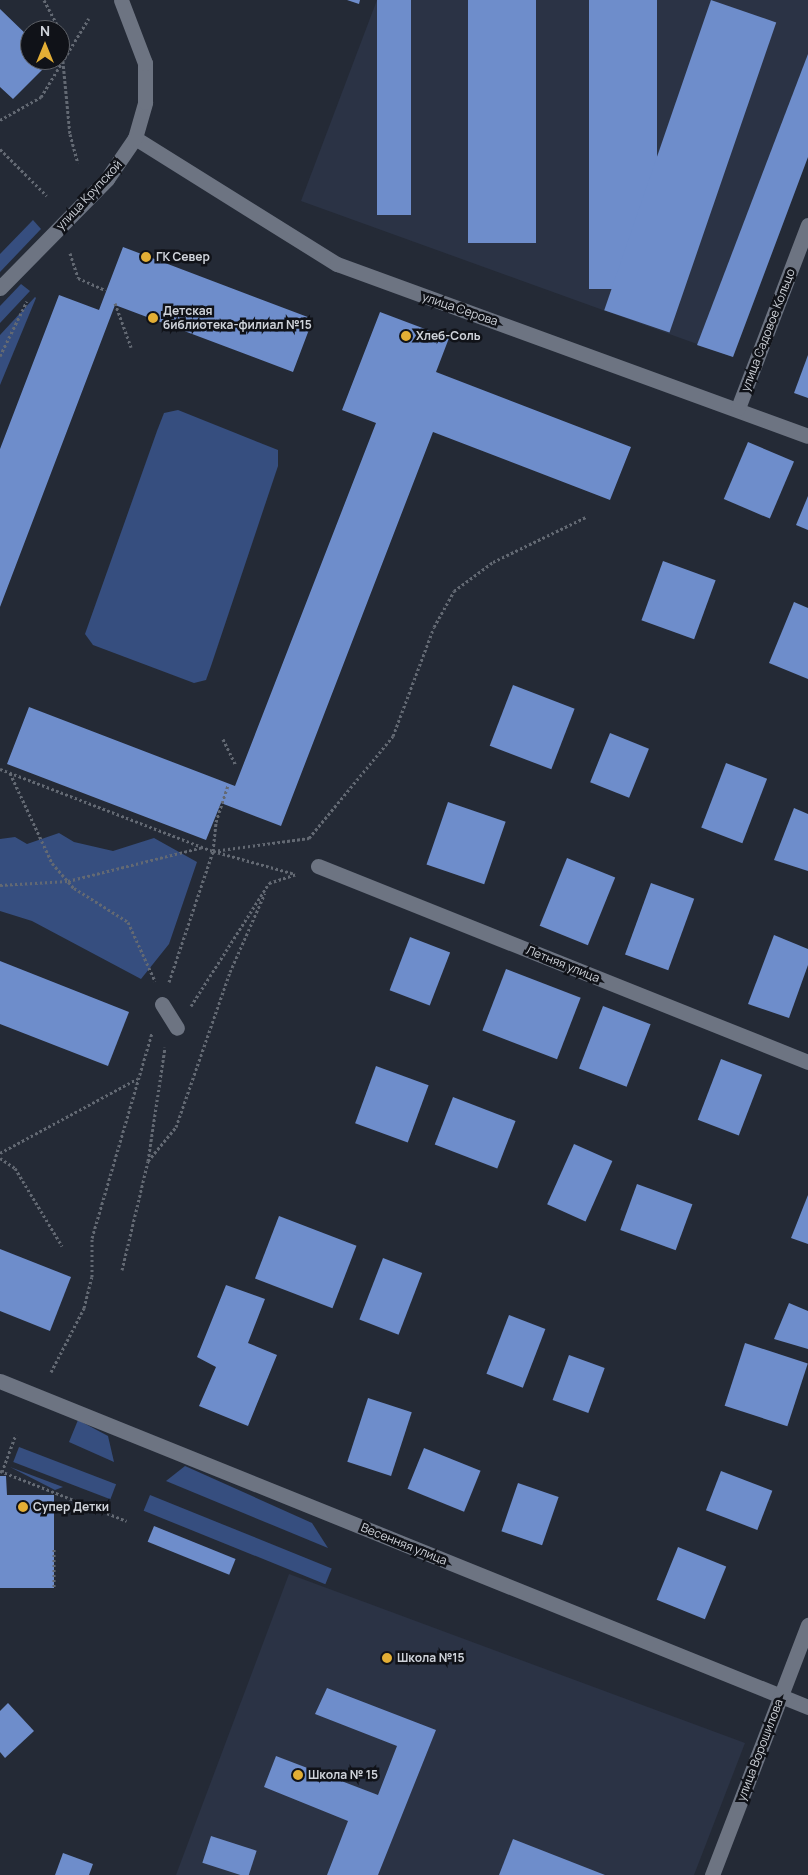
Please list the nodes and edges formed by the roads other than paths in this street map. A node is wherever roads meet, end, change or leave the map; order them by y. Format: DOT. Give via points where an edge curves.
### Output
graph roads {
  1 [pos="121,0"];
  2 [pos="135,138"];
  3 [pos="808,225"];
  4 [pos="0,288"];
  5 [pos="738,408"];
  6 [pos="808,436"];
  7 [pos="318,866"];
  8 [pos="162,1004"];
  9 [pos="177,1028"];
  10 [pos="808,1062"];
  11 [pos="0,1381"];
  12 [pos="808,1625"];
  13 [pos="782,1695"];
  14 [pos="808,1707"];
  15 [pos="712,1875"];
  1 -- 2 [label="street, улица Крупской" via="145,62 145,102"];
  2 -- 4 [label="street, улица Крупской" via="107,179"];
  2 -- 5 [label="street, улица Серова" via="337,264"];
  3 -- 5 [label="street, улица Садовое Кольцо"];
  5 -- 6 [label="street, улица Серова"];
  7 -- 10 [label="street, Летняя улица"];
  8 -- 9 [label="street"];
  11 -- 13 [label="street, Весенняя улица"];
  12 -- 13 [label="street, улица Ворошилова"];
  13 -- 14 [label="street, Весенняя улица"];
  13 -- 15 [label="street, улица Ворошилова"];
}
